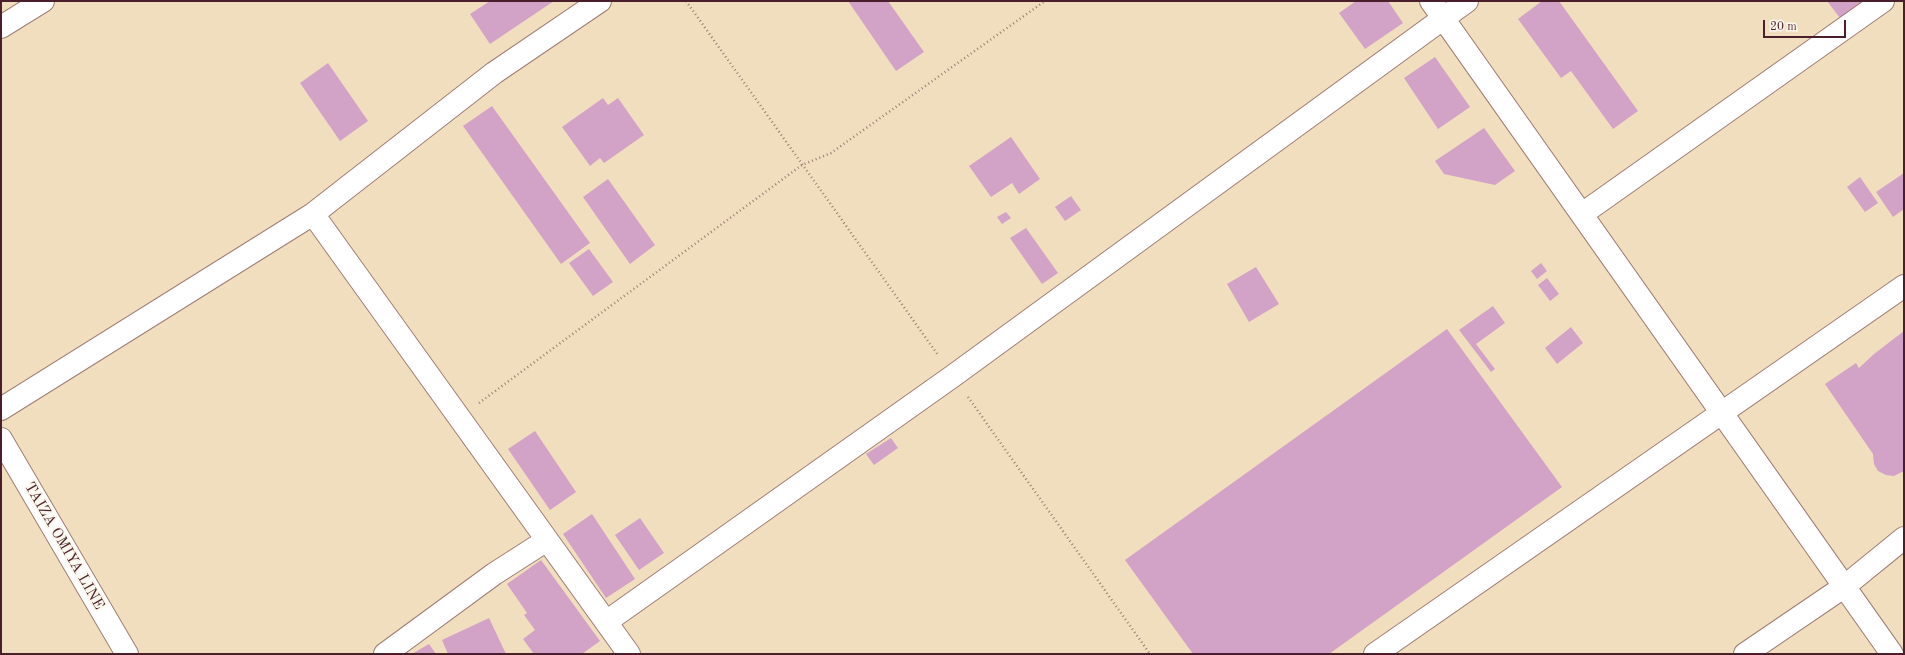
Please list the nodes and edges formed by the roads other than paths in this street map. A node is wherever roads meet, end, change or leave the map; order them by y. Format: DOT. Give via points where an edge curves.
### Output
graph roads {
  1 [pos="43,1"];
  2 [pos="600,1"];
  3 [pos="1467,1"];
  4 [pos="1883,1"];
  5 [pos="1437,10"];
  6 [pos="1,27"];
  7 [pos="313,214"];
  8 [pos="1582,214"];
  9 [pos="1904,286"];
  10 [pos="1,409"];
  11 [pos="1721,412"];
  12 [pos="1,439"];
  13 [pos="1904,538"];
  14 [pos="547,540"];
  15 [pos="1845,586"];
  16 [pos="606,622"];
  17 [pos="127,654"];
  18 [pos="386,654"];
  19 [pos="629,654"];
  20 [pos="1375,654"];
  21 [pos="1744,654"];
  22 [pos="1892,654"];
  1 -- 6 [label="street"];
  2 -- 7 [label="street" via="494,73"];
  3 -- 5 [label="street"];
  4 -- 8 [label="street"];
  5 -- 8 [label="street"];
  5 -- 16 [label="street" via="953,376"];
  7 -- 10 [label="street"];
  7 -- 14 [label="street"];
  8 -- 11 [label="street"];
  9 -- 11 [label="street"];
  11 -- 15 [label="street"];
  11 -- 20 [label="street"];
  12 -- 17 [label="street, TAIZA OMIYA LINE"];
  13 -- 15 [label="street"];
  14 -- 16 [label="street"];
  14 -- 18 [label="street" via="494,574"];
  15 -- 21 [label="street"];
  15 -- 22 [label="street"];
  16 -- 19 [label="street"];
}
